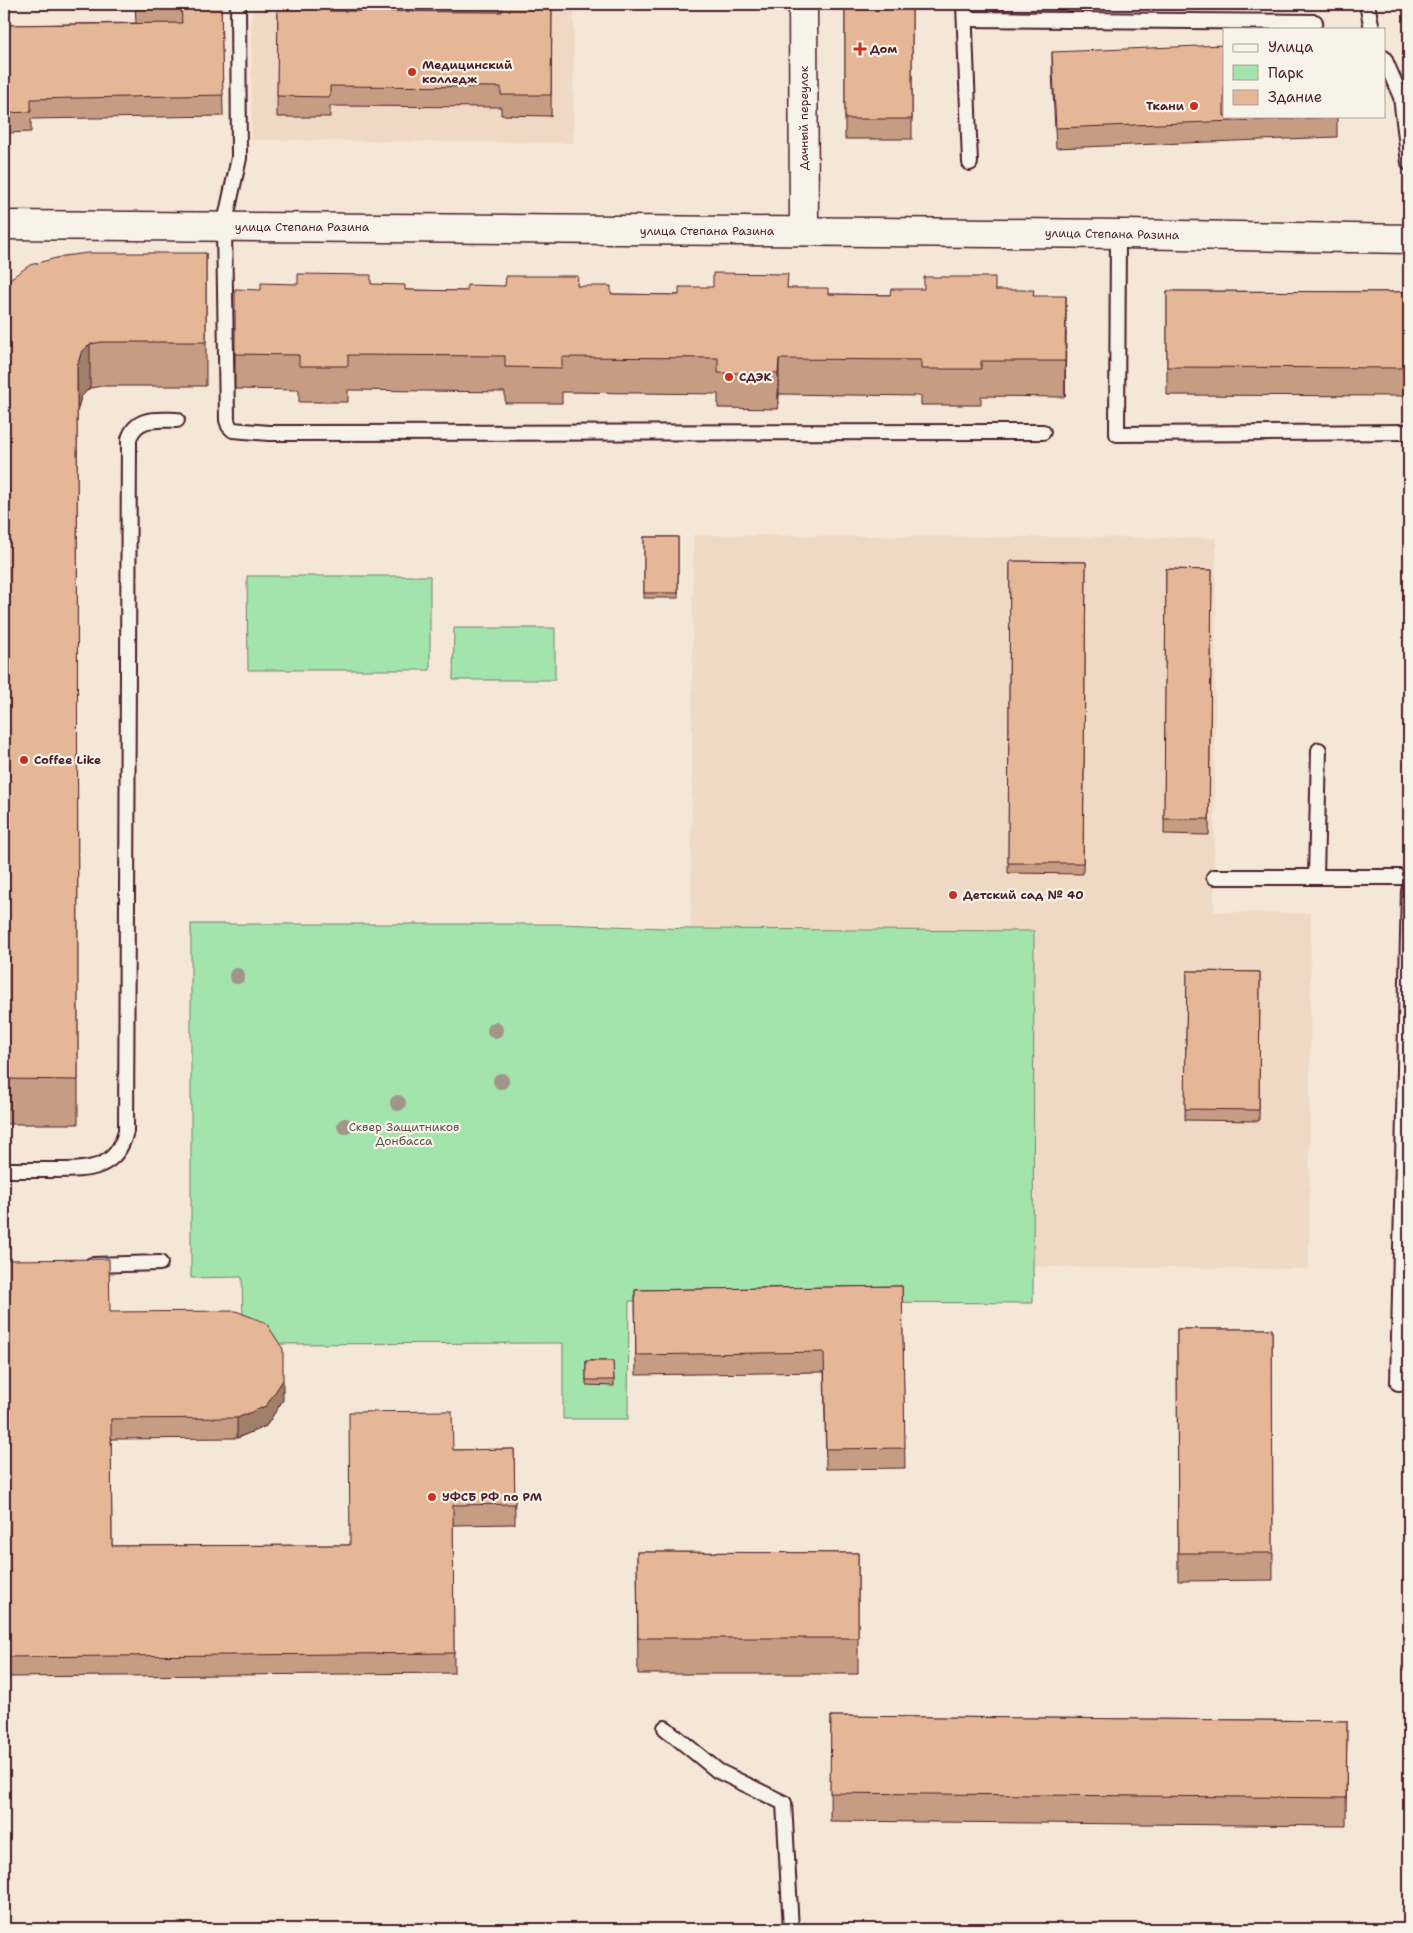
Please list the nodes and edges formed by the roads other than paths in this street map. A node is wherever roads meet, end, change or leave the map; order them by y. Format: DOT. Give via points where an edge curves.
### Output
graph roads {
  1 [pos="238,4"];
  2 [pos="803,4"];
  3 [pos="964,4"];
  4 [pos="1367,4"];
  5 [pos="965,19"];
  6 [pos="1315,22"];
  7 [pos="1372,28"];
  8 [pos="1386,63"];
  9 [pos="970,163"];
  10 [pos="1409,163"];
  11 [pos="4,225"];
  12 [pos="224,226"];
  13 [pos="804,231"];
  14 [pos="1118,234"];
  15 [pos="1409,239"];
  16 [pos="177,420"];
  17 [pos="1043,432"];
  18 [pos="1409,432"];
  19 [pos="1319,750"];
  20 [pos="1409,876"];
  21 [pos="1214,877"];
  22 [pos="1316,877"];
  23 [pos="1409,890"];
  24 [pos="4,1170"];
  25 [pos="160,1263"];
  26 [pos="82,1265"];
  27 [pos="1409,1382"];
  28 [pos="665,1728"];
  29 [pos="791,1929"];
  1 -- 12 [label="lane" via="238,158"];
  2 -- 13 [label="street, Дачный переулок"];
  3 -- 5 [label="lane"];
  4 -- 7 [label="lane"];
  5 -- 6 [label="lane"];
  5 -- 9 [label="lane"];
  8 -- 10 [label="lane" via="1401,97"];
  11 -- 12 [label="street, улица Степана Разина"];
  12 -- 13 [label="street, улица Степана Разина"];
  12 -- 17 [label="lane" via="227,420 233,430 269,433"];
  13 -- 14 [label="street, улица Степана Разина"];
  14 -- 15 [label="street, улица Степана Разина"];
  14 -- 18 [label="lane" via="1117,434"];
  16 -- 24 [label="lane" via="142,422 132,432 129,449 128,1092 124,1143 115,1156 86,1170"];
  19 -- 22 [label="lane"];
  20 -- 22 [label="lane"];
  21 -- 22 [label="lane"];
  23 -- 27 [label="lane" via="1398,1383"];
  25 -- 26 [label="lane"];
  28 -- 29 [label="lane" via="718,1770 784,1803"];
}
